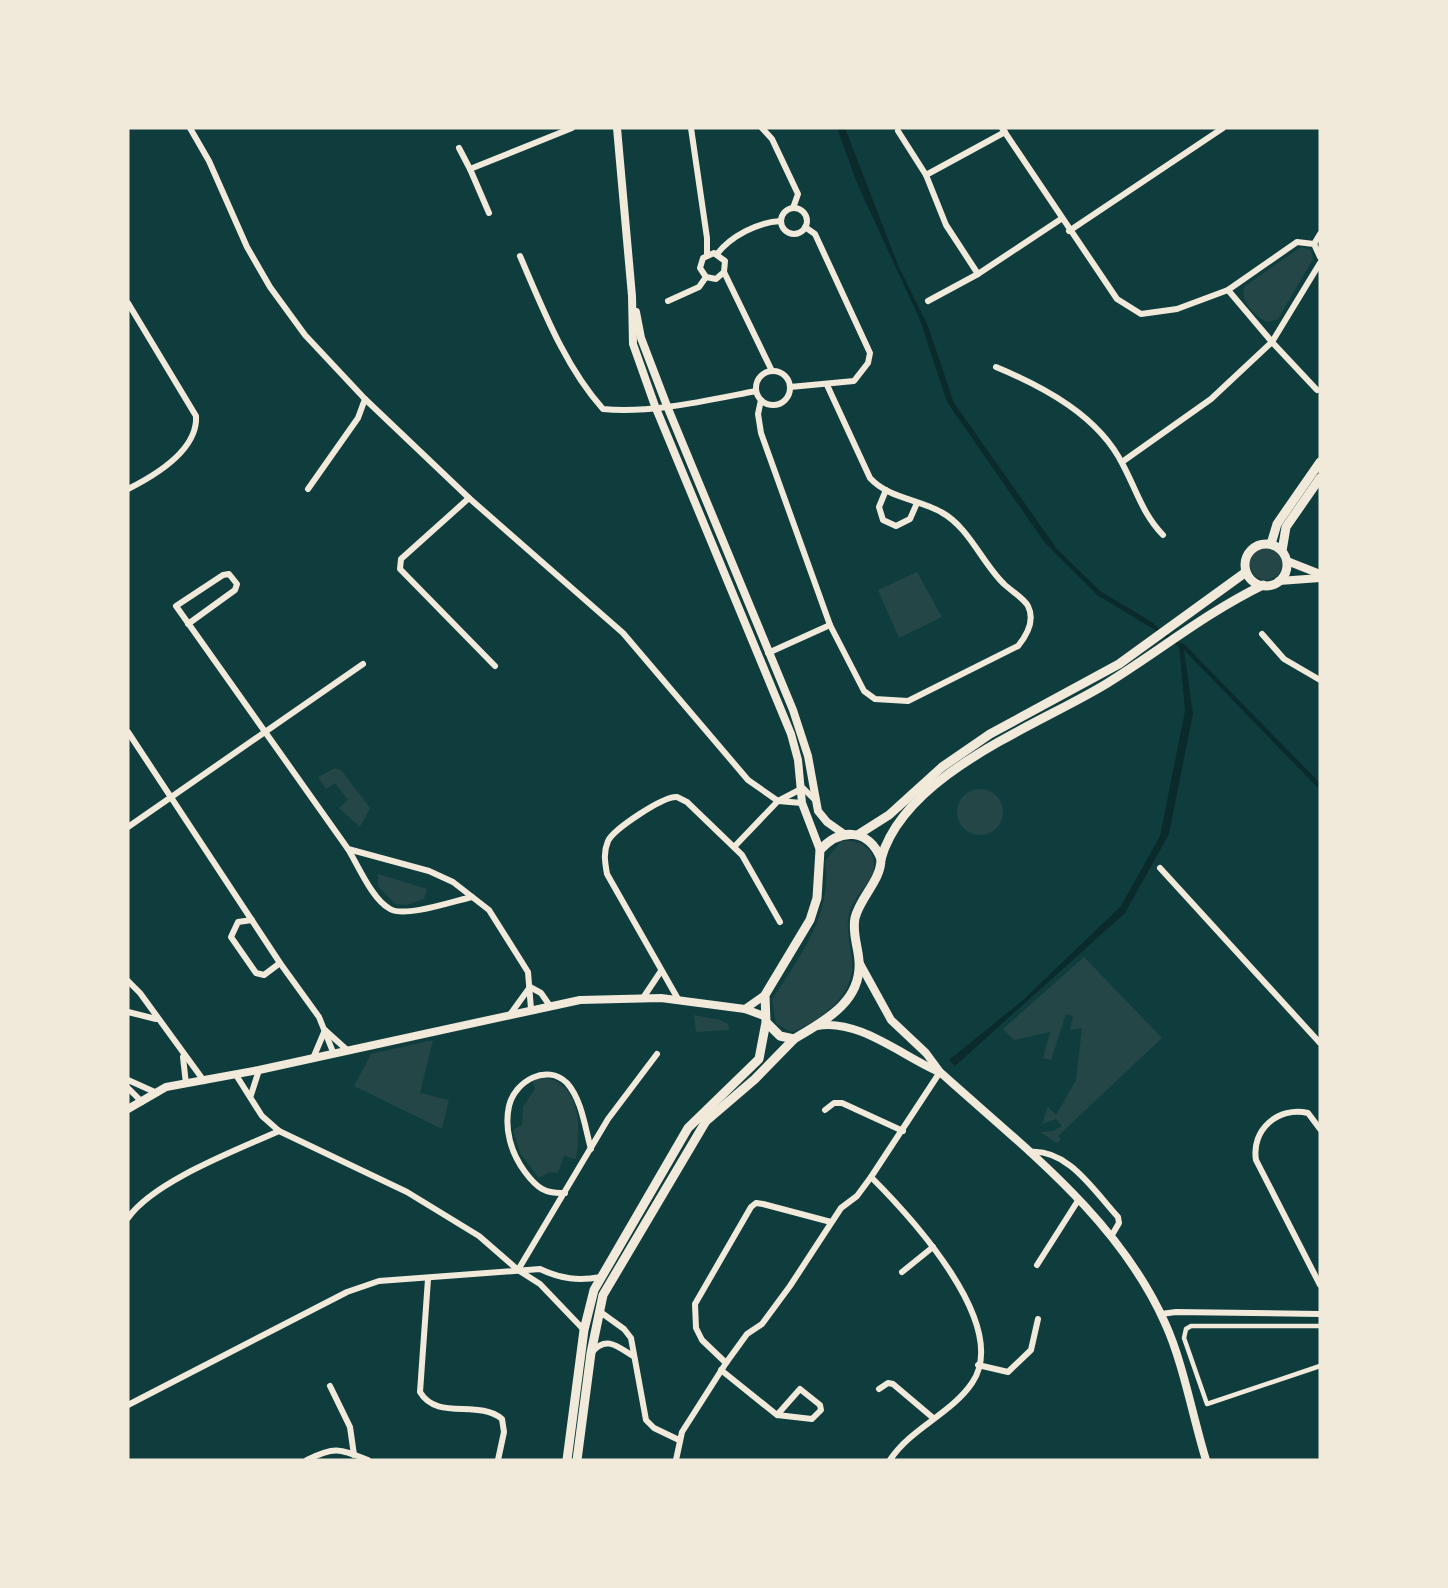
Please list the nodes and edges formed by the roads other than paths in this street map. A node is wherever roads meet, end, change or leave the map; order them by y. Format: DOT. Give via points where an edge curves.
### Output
graph roads {
  1 [pos="190,128"];
  2 [pos="572,128"];
  3 [pos="617,128"];
  4 [pos="691,128"];
  5 [pos="762,128"];
  6 [pos="1223,128"];
  7 [pos="1003,130"];
  8 [pos="898,131"];
  9 [pos="459,148"];
  10 [pos="470,169"];
  11 [pos="926,176"];
  12 [pos="793,208"];
  13 [pos="489,213"];
  14 [pos="1061,219"];
  15 [pos="781,221"];
  16 [pos="805,227"];
  17 [pos="1069,231"];
  18 [pos="1320,234"];
  19 [pos="1314,244"];
  20 [pos="717,254"];
  21 [pos="707,255"];
  22 [pos="520,256"];
  23 [pos="1320,257"];
  24 [pos="1320,263"];
  25 [pos="724,272"];
  26 [pos="978,274"];
  27 [pos="706,277"];
  28 [pos="1228,290"];
  29 [pos="632,296"];
  30 [pos="668,301"];
  31 [pos="928,301"];
  32 [pos="128,303"];
  33 [pos="1272,342"];
  34 [pos="996,367"];
  35 [pos="772,371"];
  36 [pos="827,386"];
  37 [pos="790,387"];
  38 [pos="756,391"];
  39 [pos="1319,392"];
  40 [pos="365,399"];
  41 [pos="761,400"];
  42 [pos="667,405"];
  43 [pos="655,406"];
  44 [pos="1320,461"];
  45 [pos="1122,462"];
  46 [pos="1320,478"];
  47 [pos="128,489"];
  48 [pos="308,489"];
  49 [pos="886,490"];
  50 [pos="470,498"];
  51 [pos="917,503"];
  52 [pos="1163,536"];
  53 [pos="1271,544"];
  54 [pos="1282,551"];
  55 [pos="1287,561"];
  56 [pos="1246,572"];
  57 [pos="1320,576"];
  58 [pos="1279,581"];
  59 [pos="1263,585"];
  60 [pos="188,624"];
  61 [pos="830,625"];
  62 [pos="1181,626"];
  63 [pos="1262,634"];
  64 [pos="770,652"];
  65 [pos="760,656"];
  66 [pos="363,664"];
  67 [pos="495,666"];
  68 [pos="1320,680"];
  69 [pos="128,732"];
  70 [pos="263,733"];
  71 [pos="799,787"];
  72 [pos="172,795"];
  73 [pos="778,801"];
  74 [pos="816,802"];
  75 [pos="802,803"];
  76 [pos="128,827"];
  77 [pos="844,834"];
  78 [pos="859,834"];
  79 [pos="734,848"];
  80 [pos="348,849"];
  81 [pos="820,850"];
  82 [pos="881,859"];
  83 [pos="1160,868"];
  84 [pos="472,897"];
  85 [pos="252,920"];
  86 [pos="780,922"];
  87 [pos="859,962"];
  88 [pos="280,963"];
  89 [pos="661,971"];
  90 [pos="128,981"];
  91 [pos="656,981"];
  92 [pos="530,987"];
  93 [pos="765,995"];
  94 [pos="643,998"];
  95 [pos="661,998"];
  96 [pos="678,999"];
  97 [pos="550,1006"];
  98 [pos="531,1009"];
  99 [pos="745,1009"];
  100 [pos="128,1012"];
  101 [pos="509,1016"];
  102 [pos="156,1019"];
  103 [pos="765,1019"];
  104 [pos="814,1027"];
  105 [pos="325,1030"];
  106 [pos="794,1039"];
  107 [pos="1320,1042"];
  108 [pos="346,1049"];
  109 [pos="334,1052"];
  110 [pos="657,1054"];
  111 [pos="183,1055"];
  112 [pos="314,1056"];
  113 [pos="259,1070"];
  114 [pos="940,1072"];
  115 [pos="236,1075"];
  116 [pos="128,1080"];
  117 [pos="204,1081"];
  118 [pos="186,1084"];
  119 [pos="128,1088"];
  120 [pos="157,1093"];
  121 [pos="251,1095"];
  122 [pos="142,1102"];
  123 [pos="128,1109"];
  124 [pos="825,1110"];
  125 [pos="1320,1110"];
  126 [pos="1312,1117"];
  127 [pos="1320,1129"];
  128 [pos="279,1131"];
  129 [pos="903,1131"];
  130 [pos="591,1149"];
  131 [pos="1029,1152"];
  132 [pos="871,1177"];
  133 [pos="565,1193"];
  134 [pos="1079,1198"];
  135 [pos="128,1218"];
  136 [pos="831,1222"];
  137 [pos="1112,1235"];
  138 [pos="933,1247"];
  139 [pos="1037,1265"];
  140 [pos="518,1270"];
  141 [pos="902,1272"];
  142 [pos="601,1278"];
  143 [pos="428,1279"];
  144 [pos="1320,1285"];
  145 [pos="599,1311"];
  146 [pos="1161,1314"];
  147 [pos="1320,1314"];
  148 [pos="1038,1319"];
  149 [pos="1320,1326"];
  150 [pos="584,1330"];
  151 [pos="591,1353"];
  152 [pos="633,1356"];
  153 [pos="726,1363"];
  154 [pos="978,1365"];
  155 [pos="1320,1366"];
  156 [pos="721,1370"];
  157 [pos="330,1385"];
  158 [pos="880,1390"];
  159 [pos="128,1405"];
  160 [pos="777,1415"];
  161 [pos="932,1417"];
  162 [pos="679,1440"];
  163 [pos="354,1455"];
  164 [pos="307,1460"];
  165 [pos="368,1460"];
  166 [pos="498,1460"];
  167 [pos="567,1460"];
  168 [pos="577,1460"];
  169 [pos="676,1460"];
  170 [pos="890,1460"];
  171 [pos="1206,1460"];
  1 -- 40 [label="street" via="270,287 305,335"];
  2 -- 10 [label="street"];
  3 -- 29 [label="street"];
  4 -- 21 [label="street"];
  5 -- 12 [label="street" via="772,139 798,194"];
  6 -- 17 [label="street"];
  7 -- 11 [label="street"];
  7 -- 14 [label="street"];
  8 -- 11 [label="street"];
  9 -- 10 [label="street"];
  10 -- 13 [label="street"];
  11 -- 26 [label="street" via="946,225"];
  12 -- 15 [label="street" via="784,212"];
  12 -- 16 [label="street" via="804,214"];
  14 -- 17 [label="street"];
  14 -- 26 [label="street"];
  15 -- 16 [label="street" via="791,233"];
  15 -- 20 [label="street" via="728,240"];
  16 -- 36 [label="street" via="815,234 870,353 854,381"];
  17 -- 28 [label="street" via="1117,299 1141,314 1177,309"];
  18 -- 19 [label="street"];
  19 -- 23 [label="street"];
  19 -- 28 [label="street" via="1297,242"];
  20 -- 21 [label="street"];
  20 -- 25 [label="street" via="725,261"];
  21 -- 27 [label="street" via="700,268"];
  22 -- 43 [label="street" via="538,299 595,401 603,409 620,411"];
  24 -- 33 [label="street"];
  25 -- 27 [label="street" via="716,279"];
  25 -- 35 [label="street"];
  26 -- 31 [label="street"];
  27 -- 30 [label="street" via="699,287"];
  28 -- 33 [label="street"];
  29 -- 42 [label="street" via="641,338"];
  29 -- 43 [label="street" via="633,344"];
  32 -- 47 [label="street" via="196,416 197,429 179,455"];
  33 -- 39 [label="street"];
  33 -- 45 [label="street" via="1211,400"];
  34 -- 45 [label="street" via="1046,389 1076,410"];
  35 -- 37 [label="street" via="787,377"];
  35 -- 38 [label="street" via="762,375"];
  36 -- 37 [label="street"];
  36 -- 49 [label="street" via="870,478"];
  37 -- 41 [label="street" via="787,398 777,405"];
  38 -- 41 [label="street"];
  38 -- 42 [label="street"];
  40 -- 48 [label="street" via="358,418"];
  40 -- 50 [label="street"];
  41 -- 61 [label="street" via="761,433"];
  42 -- 43 [label="street"];
  42 -- 64 [label="street"];
  43 -- 65 [label="street"];
  44 -- 53 [label="main road" via="1277,524"];
  45 -- 52 [label="street" via="1151,524"];
  46 -- 54 [label="main road" via="1286,527"];
  49 -- 51 [label="street"];
  49 -- 51 [label="street" via="880,512 883,520 896,526 910,519"];
  50 -- 67 [label="street" via="401,559 400,569"];
  50 -- 73 [label="street" via="623,633 748,780"];
  51 -- 61 [label="street" via="954,520 991,570 1028,606 1031,622 1026,636 1018,646 924,694 892,702 864,691"];
  53 -- 54 [label="main road"];
  53 -- 56 [label="main road" via="1250,550"];
  54 -- 55 [label="main road"];
  55 -- 57 [label="street"];
  55 -- 58 [label="main road"];
  56 -- 59 [label="main road"];
  56 -- 62 [label="main road"];
  57 -- 58 [label="street"];
  58 -- 59 [label="main road"];
  59 -- 62 [label="main road"];
  60 -- 60 [label="street" via="235,590 237,584 229,574 176,606"];
  60 -- 70 [label="street"];
  61 -- 64 [label="street"];
  62 -- 78 [label="main road" via="990,734 942,767 890,815"];
  62 -- 82 [label="main road" via="1162,647 952,773 904,817"];
  63 -- 68 [label="street" via="1284,659"];
  64 -- 65 [label="street"];
  64 -- 74 [label="street" via="800,729"];
  65 -- 71 [label="street" via="791,734"];
  66 -- 70 [label="street"];
  69 -- 72 [label="street"];
  70 -- 72 [label="street"];
  70 -- 80 [label="street"];
  71 -- 73 [label="street"];
  71 -- 74 [label="street"];
  71 -- 75 [label="street"];
  72 -- 76 [label="street"];
  72 -- 85 [label="street"];
  73 -- 75 [label="street"];
  73 -- 79 [label="street"];
  74 -- 77 [label="street" via="827,822"];
  75 -- 81 [label="street"];
  77 -- 78 [label="main road"];
  77 -- 81 [label="main road"];
  78 -- 82 [label="main road" via="871,841"];
  79 -- 86 [label="street"];
  79 -- 89 [label="street" via="678,797 617,829 609,840 604,858 607,874"];
  80 -- 84 [label="street" via="429,871"];
  80 -- 84 [label="street" via="392,911"];
  81 -- 93 [label="main road" via="817,898 810,920"];
  82 -- 87 [label="main road" via="855,919"];
  83 -- 107 [label="street"];
  84 -- 92 [label="street" via="489,910 528,972"];
  85 -- 88 [label="street"];
  85 -- 88 [label="street" via="238,922 231,937 256,973 272,971"];
  87 -- 104 [label="main road" via="850,996"];
  87 -- 114 [label="street" via="891,1020"];
  88 -- 105 [label="street"];
  89 -- 91 [label="street"];
  89 -- 96 [label="street"];
  90 -- 102 [label="street"];
  91 -- 94 [label="street"];
  91 -- 95 [label="street"];
  92 -- 97 [label="street"];
  92 -- 98 [label="street"];
  92 -- 101 [label="street"];
  93 -- 99 [label="street"];
  93 -- 103 [label="main road"];
  94 -- 95 [label="street"];
  94 -- 97 [label="street"];
  95 -- 96 [label="street"];
  96 -- 99 [label="street"];
  97 -- 98 [label="street"];
  98 -- 101 [label="street"];
  99 -- 103 [label="street"];
  100 -- 102 [label="street"];
  101 -- 108 [label="street"];
  102 -- 111 [label="street"];
  103 -- 106 [label="main road" via="780,1036"];
  103 -- 142 [label="main road" via="759,1059 688,1128"];
  104 -- 106 [label="main road"];
  104 -- 114 [label="street" via="831,1023 851,1028"];
  105 -- 108 [label="street"];
  105 -- 109 [label="street"];
  105 -- 112 [label="street"];
  106 -- 145 [label="main road" via="706,1121 612,1278"];
  108 -- 109 [label="street"];
  109 -- 112 [label="street"];
  110 -- 130 [label="street"];
  111 -- 117 [label="street"];
  111 -- 118 [label="street"];
  112 -- 113 [label="street"];
  113 -- 115 [label="street"];
  113 -- 121 [label="street"];
  114 -- 129 [label="street"];
  114 -- 131 [label="street"];
  115 -- 117 [label="street"];
  115 -- 121 [label="street"];
  116 -- 120 [label="street"];
  117 -- 118 [label="street"];
  118 -- 120 [label="street"];
  119 -- 122 [label="street"];
  120 -- 122 [label="street"];
  121 -- 128 [label="street" via="262,1116"];
  122 -- 123 [label="street"];
  124 -- 129 [label="street" via="842,1103"];
  125 -- 126 [label="street"];
  126 -- 127 [label="street"];
  126 -- 144 [label="street" via="1293,1111 1281,1114 1262,1130 1254,1148"];
  128 -- 135 [label="street" via="164,1187"];
  128 -- 140 [label="street" via="407,1192 478,1236"];
  129 -- 132 [label="street"];
  130 -- 133 [label="street"];
  130 -- 133 [label="street" via="579,1103 566,1082 541,1074 518,1089 507,1124 511,1147 535,1186 548,1194"];
  131 -- 134 [label="street"];
  131 -- 137 [label="street" via="1063,1158 1118,1216"];
  132 -- 136 [label="street"];
  132 -- 138 [label="street"];
  133 -- 140 [label="street"];
  134 -- 137 [label="street"];
  134 -- 139 [label="street"];
  136 -- 153 [label="street" via="762,1324 747,1334"];
  136 -- 153 [label="street" via="763,1203 751,1207 695,1304 696,1328 702,1340"];
  137 -- 146 [label="street"];
  138 -- 141 [label="street"];
  138 -- 154 [label="street" via="967,1302 980,1349"];
  140 -- 142 [label="street" via="540,1269 579,1280"];
  140 -- 143 [label="street"];
  140 -- 150 [label="street" via="540,1284"];
  142 -- 150 [label="main road" via="589,1301"];
  143 -- 159 [label="street" via="379,1281 347,1292"];
  143 -- 166 [label="street" via="420,1392 436,1407 486,1410 502,1419"];
  145 -- 151 [label="main road"];
  145 -- 152 [label="street" via="631,1338"];
  146 -- 147 [label="street"];
  146 -- 171 [label="street"];
  148 -- 154 [label="street" via="1031,1350 1008,1372"];
  149 -- 155 [label="street" via="1191,1326 1184,1338 1207,1404"];
  150 -- 167 [label="main road"];
  151 -- 152 [label="street" via="607,1342"];
  151 -- 168 [label="main road"];
  152 -- 162 [label="street" via="646,1420"];
  153 -- 156 [label="street"];
  154 -- 161 [label="street" via="972,1383"];
  156 -- 160 [label="street"];
  156 -- 162 [label="street"];
  157 -- 163 [label="street" via="350,1427"];
  158 -- 161 [label="street" via="893,1384"];
  160 -- 160 [label="street" via="800,1389 821,1410 812,1419"];
  161 -- 170 [label="street"];
  162 -- 169 [label="street"];
  163 -- 164 [label="street" via="338,1448"];
  163 -- 165 [label="street"];
}
